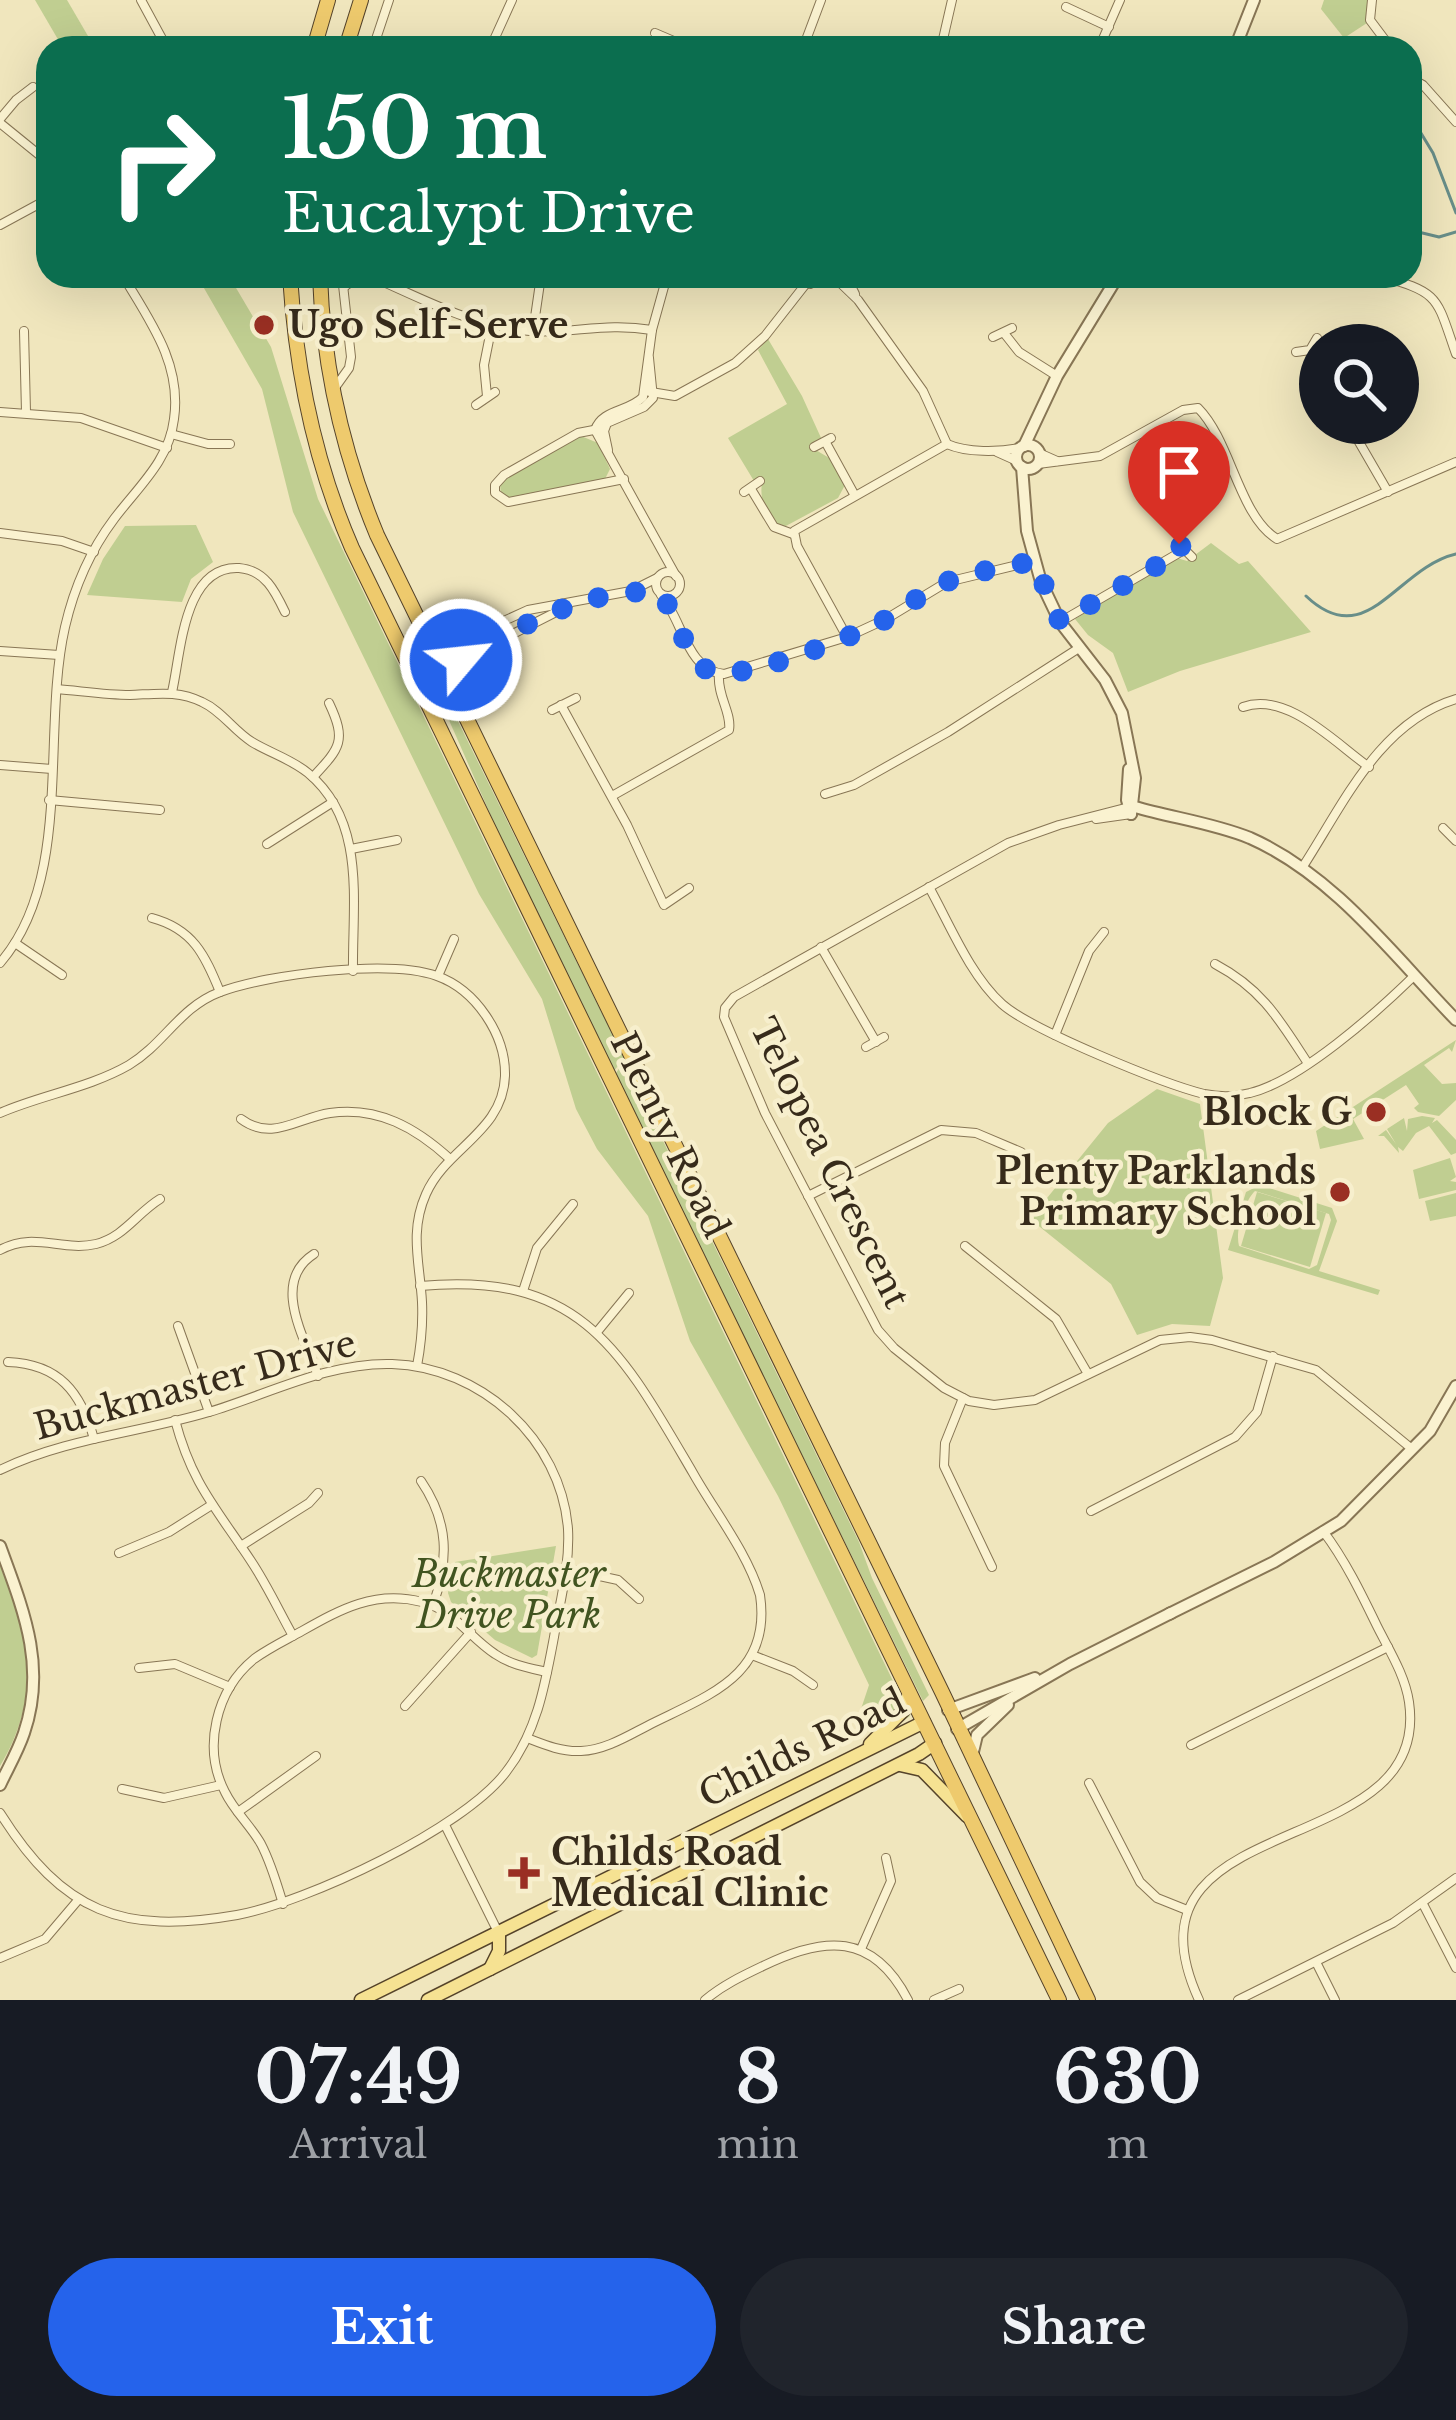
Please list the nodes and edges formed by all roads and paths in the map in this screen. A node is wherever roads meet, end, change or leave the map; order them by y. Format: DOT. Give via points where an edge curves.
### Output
graph roads {
  1 [pos="141,0"];
  2 [pos="328,0"];
  3 [pos="361,0"];
  4 [pos="389,0"];
  5 [pos="512,0"];
  6 [pos="821,0"];
  7 [pos="952,0"];
  8 [pos="1120,0"];
  9 [pos="1254,0"];
  10 [pos="1372,0"];
  11 [pos="1066,7"];
  12 [pos="1108,27"];
  13 [pos="655,33"];
  14 [pos="160,36"];
  15 [pos="318,36"];
  16 [pos="350,36"];
  17 [pos="377,36"];
  18 [pos="496,36"];
  19 [pos="662,36"];
  20 [pos="808,36"];
  21 [pos="944,36"];
  22 [pos="1104,36"];
  23 [pos="1240,36"];
  24 [pos="1382,36"];
  25 [pos="33,87"];
  26 [pos="1422,87"];
  27 [pos="0,121"];
  28 [pos="1456,122"];
  29 [pos="36,152"];
  30 [pos="36,206"];
  31 [pos="0,225"];
  32 [pos="129,288"];
  33 [pos="291,288"];
  34 [pos="321,288"];
  35 [pos="344,288"];
  36 [pos="399,288"];
  37 [pos="539,288"];
  38 [pos="664,288"];
  39 [pos="804,288"];
  40 [pos="843,288"];
  41 [pos="852,288"];
  42 [pos="1110,288"];
  43 [pos="1420,288"];
  44 [pos="858,301"];
  45 [pos="492,325"];
  46 [pos="652,330"];
  47 [pos="24,332"];
  48 [pos="533,332"];
  49 [pos="993,337"];
  50 [pos="1299,351"];
  51 [pos="1296,352"];
  52 [pos="1456,354"];
  53 [pos="1057,376"];
  54 [pos="333,390"];
  55 [pos="650,393"];
  56 [pos="476,405"];
  57 [pos="0,412"];
  58 [pos="26,412"];
  59 [pos="600,428"];
  60 [pos="171,434"];
  61 [pos="230,444"];
  62 [pos="947,444"];
  63 [pos="1360,444"];
  64 [pos="814,446"];
  65 [pos="167,448"];
  66 [pos="1028,457"];
  67 [pos="1456,462"];
  68 [pos="623,479"];
  69 [pos="760,481"];
  70 [pos="1388,492"];
  71 [pos="854,494"];
  72 [pos="0,533"];
  73 [pos="793,534"];
  74 [pos="661,548"];
  75 [pos="1185,550"];
  76 [pos="94,552"];
  77 [pos="1034,561"];
  78 [pos="676,576"];
  79 [pos="659,577"];
  80 [pos="631,591"];
  81 [pos="677,592"];
  82 [pos="660,593"];
  83 [pos="575,602"];
  84 [pos="286,612"];
  85 [pos="678,622"];
  86 [pos="1060,622"];
  87 [pos="847,637"];
  88 [pos="1079,648"];
  89 [pos="0,651"];
  90 [pos="434,653"];
  91 [pos="59,655"];
  92 [pos="409,666"];
  93 [pos="442,670"];
  94 [pos="719,674"];
  95 [pos="417,682"];
  96 [pos="56,689"];
  97 [pos="172,692"];
  98 [pos="576,698"];
  99 [pos="1456,699"];
  100 [pos="329,703"];
  101 [pos="1243,707"];
  102 [pos="0,764"];
  103 [pos="1369,766"];
  104 [pos="52,769"];
  105 [pos="313,777"];
  106 [pos="825,794"];
  107 [pos="612,796"];
  108 [pos="49,800"];
  109 [pos="333,802"];
  110 [pos="160,810"];
  111 [pos="1131,810"];
  112 [pos="1444,828"];
  113 [pos="397,840"];
  114 [pos="1456,841"];
  115 [pos="267,844"];
  116 [pos="351,849"];
  117 [pos="1300,866"];
  118 [pos="929,887"];
  119 [pos="689,889"];
  120 [pos="664,905"];
  121 [pos="654,916"];
  122 [pos="152,918"];
  123 [pos="1104,932"];
  124 [pos="454,939"];
  125 [pos="15,944"];
  126 [pos="821,947"];
  127 [pos="0,963"];
  128 [pos="1215,964"];
  129 [pos="353,971"];
  130 [pos="62,975"];
  131 [pos="438,976"];
  132 [pos="1414,976"];
  133 [pos="220,992"];
  134 [pos="1456,1020"];
  135 [pos="1055,1035"];
  136 [pos="866,1047"];
  137 [pos="1307,1062"];
  138 [pos="0,1114"];
  139 [pos="241,1119"];
  140 [pos="1022,1152"];
  141 [pos="450,1159"];
  142 [pos="808,1196"];
  143 [pos="160,1198"];
  144 [pos="574,1204"];
  145 [pos="964,1246"];
  146 [pos="0,1250"];
  147 [pos="314,1254"];
  148 [pos="420,1286"];
  149 [pos="523,1291"];
  150 [pos="629,1293"];
  151 [pos="178,1326"];
  152 [pos="596,1332"];
  153 [pos="1273,1356"];
  154 [pos="8,1361"];
  155 [pos="417,1366"];
  156 [pos="1088,1374"];
  157 [pos="318,1376"];
  158 [pos="1456,1386"];
  159 [pos="963,1398"];
  160 [pos="1450,1405"];
  161 [pos="209,1412"];
  162 [pos="175,1420"];
  163 [pos="94,1439"];
  164 [pos="1414,1446"];
  165 [pos="1,1470"];
  166 [pos="421,1481"];
  167 [pos="318,1492"];
  168 [pos="210,1506"];
  169 [pos="1091,1510"];
  170 [pos="1322,1532"];
  171 [pos="0,1546"];
  172 [pos="241,1546"];
  173 [pos="119,1553"];
  174 [pos="992,1568"];
  175 [pos="566,1569"];
  176 [pos="639,1599"];
  177 [pos="433,1605"];
  178 [pos="471,1632"];
  179 [pos="293,1636"];
  180 [pos="1388,1647"];
  181 [pos="752,1655"];
  182 [pos="1070,1664"];
  183 [pos="139,1668"];
  184 [pos="548,1672"];
  185 [pos="813,1685"];
  186 [pos="230,1687"];
  187 [pos="909,1692"];
  188 [pos="1019,1694"];
  189 [pos="405,1706"];
  190 [pos="948,1710"];
  191 [pos="925,1722"];
  192 [pos="957,1729"];
  193 [pos="527,1738"];
  194 [pos="935,1743"];
  195 [pos="1191,1745"];
  196 [pos="316,1756"];
  197 [pos="855,1756"];
  198 [pos="972,1759"];
  199 [pos="841,1763"];
  200 [pos="899,1765"];
  201 [pos="4,1771"];
  202 [pos="1089,1783"];
  203 [pos="0,1785"];
  204 [pos="221,1785"];
  205 [pos="856,1786"];
  206 [pos="122,1789"];
  207 [pos="238,1812"];
  208 [pos="3,1819"];
  209 [pos="445,1825"];
  210 [pos="976,1827"];
  211 [pos="886,1858"];
  212 [pos="1456,1878"];
  213 [pos="79,1899"];
  214 [pos="283,1904"];
  215 [pos="1424,1904"];
  216 [pos="1187,1910"];
  217 [pos="499,1933"];
  218 [pos="861,1948"];
  219 [pos="0,1958"];
  220 [pos="1316,1962"];
  221 [pos="430,1967"];
  222 [pos="1456,1968"];
  223 [pos="490,1969"];
  224 [pos="464,1982"];
  225 [pos="958,1989"];
  226 [pos="436,1998"];
  227 [pos="361,2000"];
  228 [pos="705,2000"];
  229 [pos="908,2000"];
  230 [pos="934,2000"];
  231 [pos="1060,2000"];
  232 [pos="1088,2000"];
  233 [pos="1199,2000"];
  234 [pos="1238,2000"];
  235 [pos="1335,2000"];
  1 -- 14 [label="street"];
  2 -- 15 [label="highway"];
  3 -- 16 [label="highway"];
  4 -- 17 [label="street"];
  5 -- 18 [label="street"];
  6 -- 20 [label="street"];
  7 -- 21 [label="street"];
  8 -- 12 [label="street"];
  9 -- 23 [label="street"];
  10 -- 24 [label="street" via="1370,20"];
  11 -- 12 [label="street"];
  12 -- 22 [label="street"];
  13 -- 19 [label="street"];
  25 -- 27 [label="street"];
  26 -- 28 [label="street"];
  27 -- 29 [label="street"];
  30 -- 31 [label="street"];
  32 -- 60 [label="street" via="170,363"];
  33 -- 92 [label="highway, Plenty Road" via="301,380 327,484"];
  34 -- 54 [label="highway, Plenty Road"];
  35 -- 54 [label="street" via="351,362"];
  36 -- 45 [label="street"];
  37 -- 48 [label="street"];
  38 -- 46 [label="street"];
  39 -- 55 [label="street" via="735,362 679,394"];
  40 -- 44 [label="street"];
  41 -- 44 [label="street"];
  42 -- 53 [label="street"];
  43 -- 52 [label="street" via="1432,296"];
  44 -- 62 [label="street" via="927,397"];
  45 -- 48 [label="street"];
  45 -- 56 [label="street" via="484,364 491,394"];
  46 -- 48 [label="street"];
  46 -- 55 [label="street"];
  47 -- 58 [label="street"];
  49 -- 53 [label="street" via="1008,331 1019,352"];
  50 -- 51 [label="street"];
  53 -- 66 [label="street"];
  54 -- 90 [label="highway, Plenty Road" via="368,514"];
  55 -- 59 [label="street" via="605,415"];
  57 -- 58 [label="street"];
  58 -- 65 [label="street" via="100,422"];
  59 -- 68 [label="street"];
  59 -- 68 [label="street" via="500,478 495,493 508,502"];
  60 -- 61 [label="street"];
  60 -- 65 [label="street"];
  62 -- 66 [label="street"];
  62 -- 71 [label="street"];
  63 -- 70 [label="street"];
  64 -- 71 [label="street" via="828,440"];
  65 -- 76 [label="street"];
  66 -- 70 [label="street" via="1100,457 1195,407 1274,538"];
  66 -- 77 [label="street"];
  67 -- 70 [label="street"];
  68 -- 74 [label="street"];
  69 -- 73 [label="street" via="747,490 774,527"];
  71 -- 73 [label="street"];
  72 -- 76 [label="street"];
  73 -- 87 [label="street"];
  74 -- 78 [label="street"];
  74 -- 79 [label="street"];
  75 -- 86 [label="street"];
  76 -- 91 [label="street"];
  77 -- 86 [label="street"];
  77 -- 87 [label="street" via="947,582"];
  78 -- 79 [label="street"];
  78 -- 81 [label="street"];
  79 -- 80 [label="street"];
  79 -- 82 [label="street"];
  80 -- 82 [label="street"];
  80 -- 83 [label="street"];
  81 -- 82 [label="street"];
  81 -- 85 [label="street"];
  82 -- 85 [label="street"];
  83 -- 90 [label="street" via="515,615"];
  83 -- 93 [label="street"];
  84 -- 97 [label="street" via="254,572 210,576 195,595"];
  85 -- 94 [label="street" via="699,662"];
  86 -- 88 [label="street"];
  87 -- 94 [label="street"];
  88 -- 106 [label="street" via="936,738"];
  88 -- 111 [label="street" via="1116,701"];
  89 -- 91 [label="street"];
  90 -- 92 [label="highway"];
  90 -- 93 [label="highway, Plenty Road"];
  91 -- 96 [label="street"];
  92 -- 95 [label="highway, Plenty Road"];
  93 -- 95 [label="highway"];
  93 -- 190 [label="highway, Plenty Road"];
  94 -- 107 [label="street" via="729,730"];
  95 -- 187 [label="highway, Plenty Road"];
  96 -- 97 [label="street"];
  96 -- 104 [label="street"];
  97 -- 105 [label="street" via="216,710"];
  98 -- 107 [label="street" via="557,708"];
  99 -- 103 [label="street" via="1402,726"];
  100 -- 105 [label="street" via="340,741"];
  101 -- 103 [label="street" via="1280,706"];
  102 -- 104 [label="street"];
  103 -- 117 [label="street"];
  104 -- 108 [label="street"];
  105 -- 109 [label="street"];
  107 -- 120 [label="street"];
  108 -- 110 [label="street"];
  108 -- 125 [label="street" via="40,890"];
  109 -- 115 [label="street"];
  109 -- 116 [label="street"];
  111 -- 117 [label="street, Telopea Crescent" via="1232,831"];
  111 -- 118 [label="street, Telopea Crescent" via="1008,843"];
  112 -- 114 [label="street"];
  113 -- 116 [label="street"];
  116 -- 129 [label="street"];
  117 -- 132 [label="street, Telopea Crescent"];
  118 -- 126 [label="street, Telopea Crescent"];
  118 -- 135 [label="street" via="990,992"];
  119 -- 120 [label="street"];
  120 -- 121 [label="street"];
  122 -- 133 [label="street" via="191,937"];
  123 -- 135 [label="street"];
  124 -- 131 [label="street"];
  125 -- 127 [label="street"];
  125 -- 130 [label="street"];
  126 -- 136 [label="street" via="880,1040"];
  126 -- 142 [label="street, Telopea Crescent" via="740,993 724,1012"];
  128 -- 137 [label="street" via="1255,988"];
  129 -- 131 [label="street"];
  129 -- 133 [label="street" via="275,976"];
  131 -- 141 [label="street" via="481,1010 505,1072 491,1120"];
  132 -- 134 [label="street, Telopea Crescent"];
  132 -- 137 [label="street"];
  133 -- 138 [label="street" via="186,1010 123,1068"];
  135 -- 137 [label="street" via="1216,1096 1257,1091"];
  139 -- 141 [label="street" via="267,1131 334,1112 378,1115 416,1131"];
  140 -- 142 [label="street" via="976,1133 941,1130"];
  141 -- 148 [label="street" via="417,1221"];
  142 -- 159 [label="street, Telopea Crescent" via="882,1336"];
  143 -- 146 [label="street" via="97,1244 30,1240"];
  144 -- 149 [label="street" via="537,1248"];
  145 -- 156 [label="street" via="1056,1319"];
  147 -- 157 [label="street" via="296,1269 291,1293"];
  148 -- 149 [label="street"];
  148 -- 155 [label="street"];
  149 -- 152 [label="street"];
  150 -- 152 [label="street"];
  151 -- 161 [label="street"];
  152 -- 181 [label="street" via="640,1382 753,1578 762,1618"];
  153 -- 156 [label="street" via="1180,1336"];
  153 -- 164 [label="street" via="1325,1375"];
  153 -- 169 [label="street" via="1256,1412 1235,1437"];
  154 -- 163 [label="street" via="63,1379"];
  155 -- 157 [label="street, Buckmaster Drive" via="369,1364"];
  155 -- 175 [label="street, Buckmaster Drive" via="487,1394 532,1438 562,1497"];
  156 -- 159 [label="street" via="1015,1405"];
  157 -- 161 [label="street, Buckmaster Drive"];
  158 -- 160 [label="street"];
  159 -- 174 [label="street" via="944,1466"];
  160 -- 164 [label="street"];
  161 -- 162 [label="street, Buckmaster Drive"];
  162 -- 163 [label="street, Buckmaster Drive"];
  162 -- 168 [label="street"];
  163 -- 165 [label="street, Buckmaster Drive"];
  164 -- 170 [label="street"];
  166 -- 177 [label="street" via="444,1531"];
  167 -- 172 [label="street"];
  168 -- 172 [label="street"];
  168 -- 173 [label="street"];
  170 -- 180 [label="street"];
  170 -- 182 [label="street"];
  171 -- 201 [label="street" via="34,1659 28,1721"];
  172 -- 179 [label="street"];
  175 -- 176 [label="street" via="618,1580"];
  175 -- 184 [label="street, Buckmaster Drive"];
  177 -- 178 [label="street"];
  177 -- 179 [label="street" via="367,1600"];
  178 -- 184 [label="street" via="507,1660"];
  178 -- 189 [label="street"];
  179 -- 186 [label="street" via="255,1659"];
  180 -- 195 [label="street"];
  180 -- 216 [label="street" via="1410,1712 1391,1772 1360,1800 1220,1870"];
  181 -- 185 [label="street"];
  181 -- 193 [label="street" via="721,1688 602,1747 567,1750"];
  182 -- 188 [label="street"];
  182 -- 190 [label="street"];
  183 -- 186 [label="street" via="175,1664"];
  184 -- 193 [label="street, Buckmaster Drive"];
  186 -- 204 [label="street" via="214,1733"];
  187 -- 191 [label="highway, Plenty Road"];
  187 -- 197 [label="main road" via="898,1717"];
  188 -- 192 [label="street"];
  188 -- 198 [label="street" via="977,1736"];
  190 -- 191 [label="highway, Childs Road"];
  190 -- 192 [label="highway, Plenty Road"];
  191 -- 194 [label="highway, Plenty Road"];
  191 -- 197 [label="main road, Childs Road"];
  192 -- 194 [label="highway, Childs Road"];
  192 -- 198 [label="highway, Plenty Road"];
  193 -- 209 [label="street, Buckmaster Drive" via="494,1786"];
  194 -- 200 [label="main road, Childs Road"];
  194 -- 210 [label="highway, Plenty Road"];
  196 -- 207 [label="street"];
  197 -- 199 [label="main road, Childs Road"];
  198 -- 232 [label="highway, Plenty Road"];
  199 -- 205 [label="main road" via="858,1772"];
  199 -- 217 [label="main road, Childs Road"];
  200 -- 205 [label="main road, Childs Road"];
  200 -- 210 [label="main road" via="922,1770"];
  201 -- 203 [label="street"];
  202 -- 216 [label="street" via="1140,1882"];
  204 -- 206 [label="street" via="164,1798"];
  204 -- 207 [label="street"];
  205 -- 223 [label="main road, Childs Road"];
  207 -- 214 [label="street" via="262,1846"];
  208 -- 213 [label="street, Buckmaster Drive" via="44,1871"];
  209 -- 214 [label="street, Buckmaster Drive"];
  209 -- 217 [label="street"];
  210 -- 231 [label="highway, Plenty Road"];
  211 -- 218 [label="street" via="891,1881"];
  212 -- 215 [label="street"];
  213 -- 214 [label="street, Buckmaster Drive" via="118,1917 164,1924"];
  213 -- 219 [label="street" via="45,1939"];
  215 -- 220 [label="street"];
  215 -- 222 [label="street"];
  216 -- 233 [label="street" via="1182,1954"];
  217 -- 221 [label="main road, Childs Road"];
  217 -- 223 [label="main road"];
  218 -- 228 [label="street" via="806,1947"];
  218 -- 229 [label="street"];
  220 -- 234 [label="street"];
  220 -- 235 [label="street"];
  221 -- 224 [label="main road"];
  221 -- 226 [label="main road"];
  221 -- 227 [label="main road, Childs Road"];
  223 -- 224 [label="main road, Childs Road"];
  224 -- 226 [label="main road, Childs Road"];
  225 -- 230 [label="street"];
}
